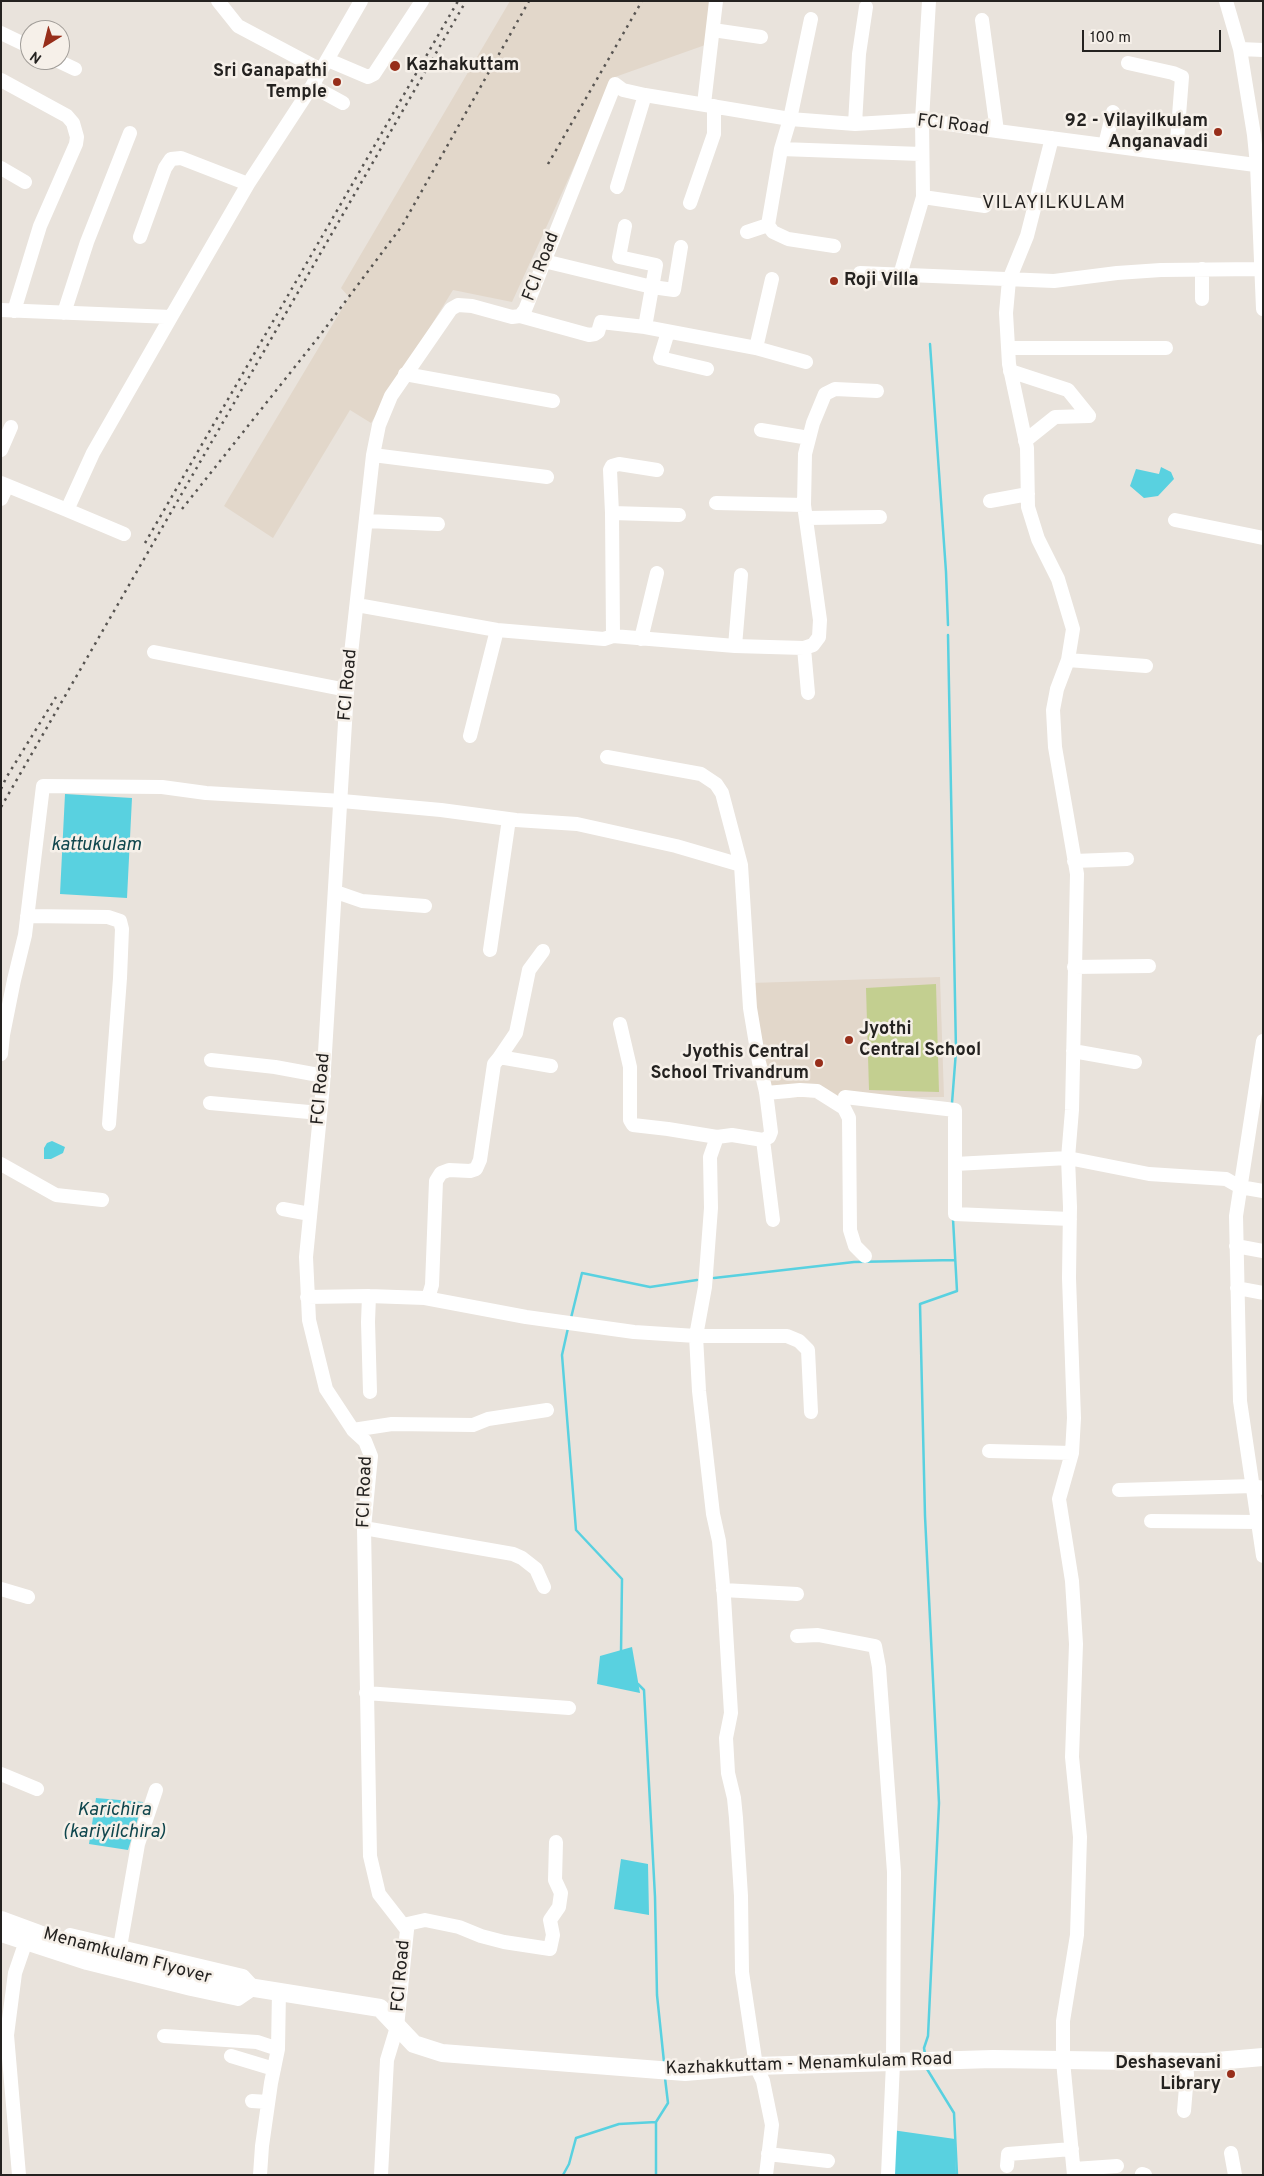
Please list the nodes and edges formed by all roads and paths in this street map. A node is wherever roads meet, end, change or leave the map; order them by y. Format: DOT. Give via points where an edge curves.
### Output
graph roads {
  1 [pos="218,1"];
  2 [pos="361,1"];
  3 [pos="422,1"];
  4 [pos="716,1"];
  5 [pos="929,1"];
  6 [pos="1226,1"];
  7 [pos="866,7"];
  8 [pos="811,19"];
  9 [pos="982,20"];
  10 [pos="713,30"];
  11 [pos="1,33"];
  12 [pos="761,37"];
  13 [pos="20,42"];
  14 [pos="1240,49"];
  15 [pos="1263,50"];
  16 [pos="1128,63"];
  17 [pos="325,65"];
  18 [pos="70,67"];
  19 [pos="75,70"];
  20 [pos="1,80"];
  21 [pos="312,86"];
  22 [pos="645,95"];
  23 [pos="343,103"];
  24 [pos="709,105"];
  25 [pos="1113,112"];
  26 [pos="790,119"];
  27 [pos="922,120"];
  28 [pos="855,124"];
  29 [pos="997,131"];
  30 [pos="130,132"];
  31 [pos="1052,138"];
  32 [pos="1105,145"];
  33 [pos="781,149"];
  34 [pos="921,154"];
  35 [pos="1176,154"];
  36 [pos="1260,165"];
  37 [pos="1,168"];
  38 [pos="26,182"];
  39 [pos="248,184"];
  40 [pos="617,186"];
  41 [pos="923,197"];
  42 [pos="690,203"];
  43 [pos="985,206"];
  44 [pos="768,225"];
  45 [pos="625,226"];
  46 [pos="747,232"];
  47 [pos="140,236"];
  48 [pos="834,246"];
  49 [pos="681,247"];
  50 [pos="544,262"];
  51 [pos="1202,269"];
  52 [pos="1260,269"];
  53 [pos="860,273"];
  54 [pos="900,274"];
  55 [pos="772,279"];
  56 [pos="1009,280"];
  57 [pos="652,287"];
  58 [pos="1202,299"];
  59 [pos="1263,304"];
  60 [pos="1263,309"];
  61 [pos="8,310"];
  62 [pos="64,313"];
  63 [pos="520,316"];
  64 [pos="171,317"];
  65 [pos="645,327"];
  66 [pos="668,332"];
  67 [pos="756,348"];
  68 [pos="1008,348"];
  69 [pos="1166,348"];
  70 [pos="806,362"];
  71 [pos="707,369"];
  72 [pos="1010,371"];
  73 [pos="405,374"];
  74 [pos="877,391"];
  75 [pos="553,402"];
  76 [pos="11,427"];
  77 [pos="761,430"];
  78 [pos="809,438"];
  79 [pos="1025,441"];
  80 [pos="1,450"];
  81 [pos="373,455"];
  82 [pos="658,470"];
  83 [pos="547,477"];
  84 [pos="3,489"];
  85 [pos="1028,494"];
  86 [pos="990,501"];
  87 [pos="716,504"];
  88 [pos="66,510"];
  89 [pos="806,511"];
  90 [pos="612,513"];
  91 [pos="679,515"];
  92 [pos="880,517"];
  93 [pos="366,520"];
  94 [pos="1175,520"];
  95 [pos="438,524"];
  96 [pos="124,534"];
  97 [pos="1263,538"];
  98 [pos="657,573"];
  99 [pos="741,575"];
  100 [pos="357,605"];
  101 [pos="498,630"];
  102 [pos="613,636"];
  103 [pos="641,639"];
  104 [pos="735,646"];
  105 [pos="804,648"];
  106 [pos="154,652"];
  107 [pos="1068,660"];
  108 [pos="1146,666"];
  109 [pos="347,690"];
  110 [pos="808,693"];
  111 [pos="470,736"];
  112 [pos="607,757"];
  113 [pos="342,801"];
  114 [pos="509,819"];
  115 [pos="1127,858"];
  116 [pos="1074,861"];
  117 [pos="741,865"];
  118 [pos="336,892"];
  119 [pos="425,906"];
  120 [pos="27,916"];
  121 [pos="490,950"];
  122 [pos="543,951"];
  123 [pos="1148,966"];
  124 [pos="1074,967"];
  125 [pos="620,1024"];
  126 [pos="2,1035"];
  127 [pos="1263,1041"];
  128 [pos="1073,1050"];
  129 [pos="1,1054"];
  130 [pos="499,1058"];
  131 [pos="211,1060"];
  132 [pos="1135,1062"];
  133 [pos="551,1066"];
  134 [pos="324,1076"];
  135 [pos="766,1093"];
  136 [pos="845,1097"];
  137 [pos="210,1103"];
  138 [pos="320,1113"];
  139 [pos="109,1124"];
  140 [pos="717,1137"];
  141 [pos="764,1140"];
  142 [pos="1068,1158"];
  143 [pos="1,1164"];
  144 [pos="955,1164"];
  145 [pos="1240,1187"];
  146 [pos="1263,1190"];
  147 [pos="102,1200"];
  148 [pos="283,1209"];
  149 [pos="310,1214"];
  150 [pos="1070,1219"];
  151 [pos="773,1220"];
  152 [pos="1236,1246"];
  153 [pos="1263,1251"];
  154 [pos="865,1256"];
  155 [pos="1237,1288"];
  156 [pos="1263,1293"];
  157 [pos="370,1296"];
  158 [pos="307,1297"];
  159 [pos="425,1298"];
  160 [pos="696,1336"];
  161 [pos="370,1392"];
  162 [pos="547,1410"];
  163 [pos="810,1412"];
  164 [pos="353,1430"];
  165 [pos="989,1451"];
  166 [pos="1072,1453"];
  167 [pos="1258,1487"];
  168 [pos="1119,1490"];
  169 [pos="1150,1522"];
  170 [pos="1258,1522"];
  171 [pos="364,1528"];
  172 [pos="1263,1556"];
  173 [pos="544,1587"];
  174 [pos="1,1589"];
  175 [pos="723,1590"];
  176 [pos="797,1594"];
  177 [pos="28,1597"];
  178 [pos="797,1636"];
  179 [pos="366,1693"];
  180 [pos="569,1708"];
  181 [pos="1,1774"];
  182 [pos="37,1789"];
  183 [pos="156,1790"];
  184 [pos="556,1842"];
  185 [pos="1,1911"];
  186 [pos="1,1920"];
  187 [pos="403,1926"];
  188 [pos="1,1935"];
  189 [pos="25,1944"];
  190 [pos="120,1947"];
  191 [pos="254,1988"];
  192 [pos="279,1991"];
  193 [pos="5,2017"];
  194 [pos="397,2027"];
  195 [pos="164,2036"];
  196 [pos="278,2049"];
  197 [pos="231,2056"];
  198 [pos="1263,2057"];
  199 [pos="1063,2062"];
  200 [pos="1186,2062"];
  201 [pos="893,2063"];
  202 [pos="756,2066"];
  203 [pos="5,2067"];
  204 [pos="274,2069"];
  205 [pos="252,2101"];
  206 [pos="268,2102"];
  207 [pos="1184,2110"];
  208 [pos="1072,2150"];
  209 [pos="1231,2153"];
  210 [pos="768,2154"];
  211 [pos="828,2161"];
  212 [pos="1007,2166"];
  213 [pos="1117,2166"];
  214 [pos="1074,2172"];
  215 [pos="18,2174"];
  216 [pos="260,2175"];
  217 [pos="381,2175"];
  218 [pos="766,2175"];
  219 [pos="888,2175"];
  220 [pos="1235,2175"];
  1 -- 17 [label="street" via="238,26"];
  2 -- 17 [label="street"];
  3 -- 17 [label="street" via="374,74 368,77"];
  4 -- 10 [label="street"];
  5 -- 27 [label="street"];
  6 -- 14 [label="street"];
  7 -- 28 [label="street" via="859,54"];
  8 -- 26 [label="street"];
  9 -- 29 [label="street"];
  10 -- 12 [label="street"];
  10 -- 24 [label="street"];
  11 -- 13 [label="street"];
  14 -- 15 [label="street"];
  14 -- 36 [label="street"];
  16 -- 35 [label="street" via="1182,77"];
  17 -- 21 [label="street"];
  18 -- 19 [label="street"];
  20 -- 61 [label="street" via="66,116 73,123 77,137"];
  21 -- 23 [label="street"];
  21 -- 39 [label="street"];
  22 -- 24 [label="street, FCI Road"];
  22 -- 40 [label="street"];
  22 -- 50 [label="street, FCI Road" via="623,90 615,84"];
  24 -- 26 [label="street, FCI Road"];
  24 -- 42 [label="street" via="714,134"];
  25 -- 32 [label="street"];
  26 -- 28 [label="street, FCI Road"];
  26 -- 33 [label="street"];
  27 -- 28 [label="street, FCI Road"];
  27 -- 29 [label="street, FCI Road"];
  27 -- 34 [label="street"];
  29 -- 31 [label="street, FCI Road"];
  30 -- 62 [label="street"];
  31 -- 32 [label="street, FCI Road"];
  31 -- 56 [label="street" via="1027,236"];
  32 -- 35 [label="street, FCI Road"];
  33 -- 34 [label="street"];
  33 -- 44 [label="street"];
  34 -- 41 [label="street"];
  35 -- 36 [label="street, FCI Road"];
  36 -- 52 [label="street"];
  37 -- 38 [label="street"];
  39 -- 47 [label="street" via="181,158 171,159"];
  39 -- 64 [label="street"];
  41 -- 43 [label="street"];
  41 -- 54 [label="street"];
  44 -- 46 [label="street"];
  44 -- 48 [label="street" via="773,232 788,239"];
  45 -- 57 [label="street" via="619,257 656,265"];
  49 -- 57 [label="street" via="674,290"];
  50 -- 57 [label="street"];
  50 -- 63 [label="street, FCI Road"];
  51 -- 52 [label="street"];
  51 -- 56 [label="street" via="1117,273 1054,281"];
  51 -- 58 [label="street"];
  52 -- 59 [label="street"];
  53 -- 54 [label="street"];
  54 -- 56 [label="street"];
  55 -- 67 [label="street"];
  56 -- 68 [label="street" via="1006,313"];
  57 -- 65 [label="street"];
  59 -- 60 [label="street"];
  61 -- 62 [label="street"];
  62 -- 64 [label="street"];
  63 -- 65 [label="street" via="589,334 598,332 600,322"];
  63 -- 73 [label="street, FCI Road" via="504,316 458,305 451,309"];
  64 -- 88 [label="street" via="93,454"];
  65 -- 66 [label="street"];
  66 -- 67 [label="street"];
  66 -- 71 [label="street" via="660,358"];
  67 -- 70 [label="street"];
  68 -- 69 [label="street"];
  68 -- 72 [label="street"];
  72 -- 79 [label="street"];
  72 -- 79 [label="street" via="1068,390 1089,416 1055,417"];
  73 -- 75 [label="street"];
  73 -- 81 [label="street, FCI Road" via="391,396 379,426"];
  74 -- 78 [label="street" via="827,391"];
  76 -- 80 [label="street"];
  77 -- 78 [label="street"];
  78 -- 89 [label="street" via="804,469"];
  79 -- 85 [label="street"];
  81 -- 83 [label="street"];
  81 -- 93 [label="street, FCI Road"];
  82 -- 90 [label="street" via="619,464 612,466"];
  84 -- 88 [label="street"];
  85 -- 86 [label="street"];
  85 -- 107 [label="street" via="1028,506 1038,539 1058,579 1070,618 1072,641"];
  87 -- 89 [label="street"];
  88 -- 96 [label="street"];
  89 -- 92 [label="street"];
  89 -- 105 [label="street" via="820,632 817,642"];
  90 -- 91 [label="street"];
  90 -- 102 [label="street"];
  93 -- 95 [label="street"];
  93 -- 100 [label="street, FCI Road"];
  94 -- 97 [label="street"];
  98 -- 103 [label="street"];
  99 -- 104 [label="street"];
  100 -- 101 [label="street"];
  100 -- 109 [label="street, FCI Road"];
  101 -- 102 [label="street" via="604,639"];
  101 -- 111 [label="street"];
  102 -- 103 [label="street"];
  103 -- 104 [label="street"];
  104 -- 105 [label="street"];
  105 -- 110 [label="street"];
  106 -- 109 [label="street"];
  107 -- 108 [label="street"];
  107 -- 116 [label="street" via="1053,710 1055,747"];
  109 -- 113 [label="street, FCI Road"];
  112 -- 117 [label="street" via="701,774 716,784 726,806"];
  113 -- 114 [label="street"];
  113 -- 118 [label="street, FCI Road"];
  113 -- 120 [label="street" via="206,793 162,787 43,786"];
  114 -- 117 [label="street" via="577,824 676,846"];
  114 -- 121 [label="street"];
  115 -- 116 [label="street"];
  116 -- 124 [label="street" via="1077,874"];
  117 -- 135 [label="street" via="750,1008"];
  118 -- 119 [label="street" via="362,901"];
  118 -- 134 [label="street, FCI Road"];
  120 -- 126 [label="street"];
  120 -- 139 [label="street" via="108,917 120,921 120,978"];
  122 -- 130 [label="street" via="529,970 516,1033"];
  123 -- 124 [label="street"];
  124 -- 128 [label="street"];
  125 -- 140 [label="street" via="630,1067 630,1120 633,1125"];
  126 -- 129 [label="street"];
  127 -- 145 [label="street"];
  128 -- 132 [label="street"];
  128 -- 142 [label="street"];
  130 -- 133 [label="street"];
  130 -- 159 [label="street" via="494,1064 476,1169 470,1172 448,1170 441,1173 436,1181 432,1285"];
  131 -- 134 [label="street"];
  134 -- 138 [label="street, FCI Road"];
  135 -- 141 [label="street" via="770,1132"];
  135 -- 154 [label="street" via="817,1091 844,1108 849,1118 850,1230 855,1246"];
  136 -- 144 [label="street" via="955,1110"];
  137 -- 138 [label="street"];
  138 -- 149 [label="street, FCI Road"];
  140 -- 141 [label="street" via="732,1135"];
  140 -- 160 [label="street" via="710,1156 707,1267"];
  141 -- 151 [label="street"];
  142 -- 144 [label="street"];
  142 -- 145 [label="street" via="1149,1174 1226,1179"];
  142 -- 150 [label="street"];
  143 -- 147 [label="street" via="56,1195"];
  144 -- 150 [label="street" via="955,1214"];
  145 -- 146 [label="street"];
  145 -- 152 [label="street"];
  148 -- 149 [label="street"];
  149 -- 158 [label="street, FCI Road"];
  150 -- 166 [label="street"];
  152 -- 153 [label="street"];
  152 -- 155 [label="street"];
  155 -- 156 [label="street"];
  155 -- 167 [label="street" via="1240,1401"];
  157 -- 158 [label="street"];
  157 -- 159 [label="street"];
  157 -- 161 [label="street"];
  158 -- 164 [label="street, FCI Road" via="309,1320 326,1389"];
  159 -- 160 [label="street" via="634,1332"];
  160 -- 163 [label="street" via="787,1336 799,1341 808,1350"];
  160 -- 175 [label="street" via="700,1400"];
  162 -- 164 [label="street" via="488,1419 473,1426 392,1424"];
  164 -- 171 [label="street, FCI Road" via="365,1441 370,1456"];
  165 -- 166 [label="street"];
  166 -- 199 [label="street" via="1060,1499 1075,1622 1072,1758 1080,1838 1077,1935 1063,2021"];
  167 -- 168 [label="street"];
  167 -- 170 [label="street"];
  169 -- 170 [label="street"];
  170 -- 172 [label="street"];
  171 -- 173 [label="street" via="513,1554 536,1569"];
  171 -- 179 [label="street, FCI Road"];
  174 -- 177 [label="street"];
  175 -- 176 [label="street"];
  175 -- 202 [label="street" via="731,1713 726,1738 728,1773 734,1798 741,1896 742,1972"];
  178 -- 201 [label="street" via="818,1636 875,1646 894,1872"];
  179 -- 180 [label="street"];
  179 -- 187 [label="street, FCI Road" via="370,1856 379,1894"];
  181 -- 182 [label="street"];
  183 -- 190 [label="street" via="138,1844"];
  184 -- 187 [label="street" via="555,1880 561,1893 559,1907 550,1920 553,1935 550,1949 504,1942 426,1920"];
  185 -- 190 [label="street" via="76,1937"];
  186 -- 191 [label="main road, Menamkulam Flyover" via="91,1951"];
  187 -- 194 [label="street, FCI Road" via="407,1930"];
  188 -- 189 [label="street"];
  189 -- 191 [label="street" via="97,1966 238,1999"];
  189 -- 193 [label="street"];
  190 -- 191 [label="street" via="242,1976"];
  191 -- 192 [label="main road, Kazhakkuttam - Menamkulam Road"];
  192 -- 194 [label="main road, Kazhakkuttam - Menamkulam Road" via="380,2008"];
  192 -- 196 [label="street"];
  193 -- 203 [label="street"];
  194 -- 202 [label="main road, Kazhakkuttam - Menamkulam Road" via="414,2044 442,2053 685,2072"];
  194 -- 217 [label="street" via="387,2060"];
  195 -- 196 [label="street" via="258,2042"];
  196 -- 204 [label="street"];
  197 -- 204 [label="street"];
  198 -- 200 [label="main road, Kazhakkuttam - Menamkulam Road"];
  199 -- 200 [label="main road, Kazhakkuttam - Menamkulam Road"];
  199 -- 201 [label="main road, Kazhakkuttam - Menamkulam Road" via="993,2059"];
  199 -- 208 [label="street"];
  200 -- 207 [label="street"];
  201 -- 202 [label="main road, Kazhakkuttam - Menamkulam Road"];
  201 -- 219 [label="street"];
  202 -- 210 [label="street" via="763,2081 772,2125"];
  203 -- 215 [label="street"];
  204 -- 206 [label="street"];
  205 -- 206 [label="street"];
  206 -- 216 [label="street"];
  208 -- 212 [label="street" via="1008,2154"];
  208 -- 214 [label="street"];
  209 -- 220 [label="street"];
  210 -- 211 [label="street"];
  210 -- 218 [label="street"];
  213 -- 214 [label="street"];
}
